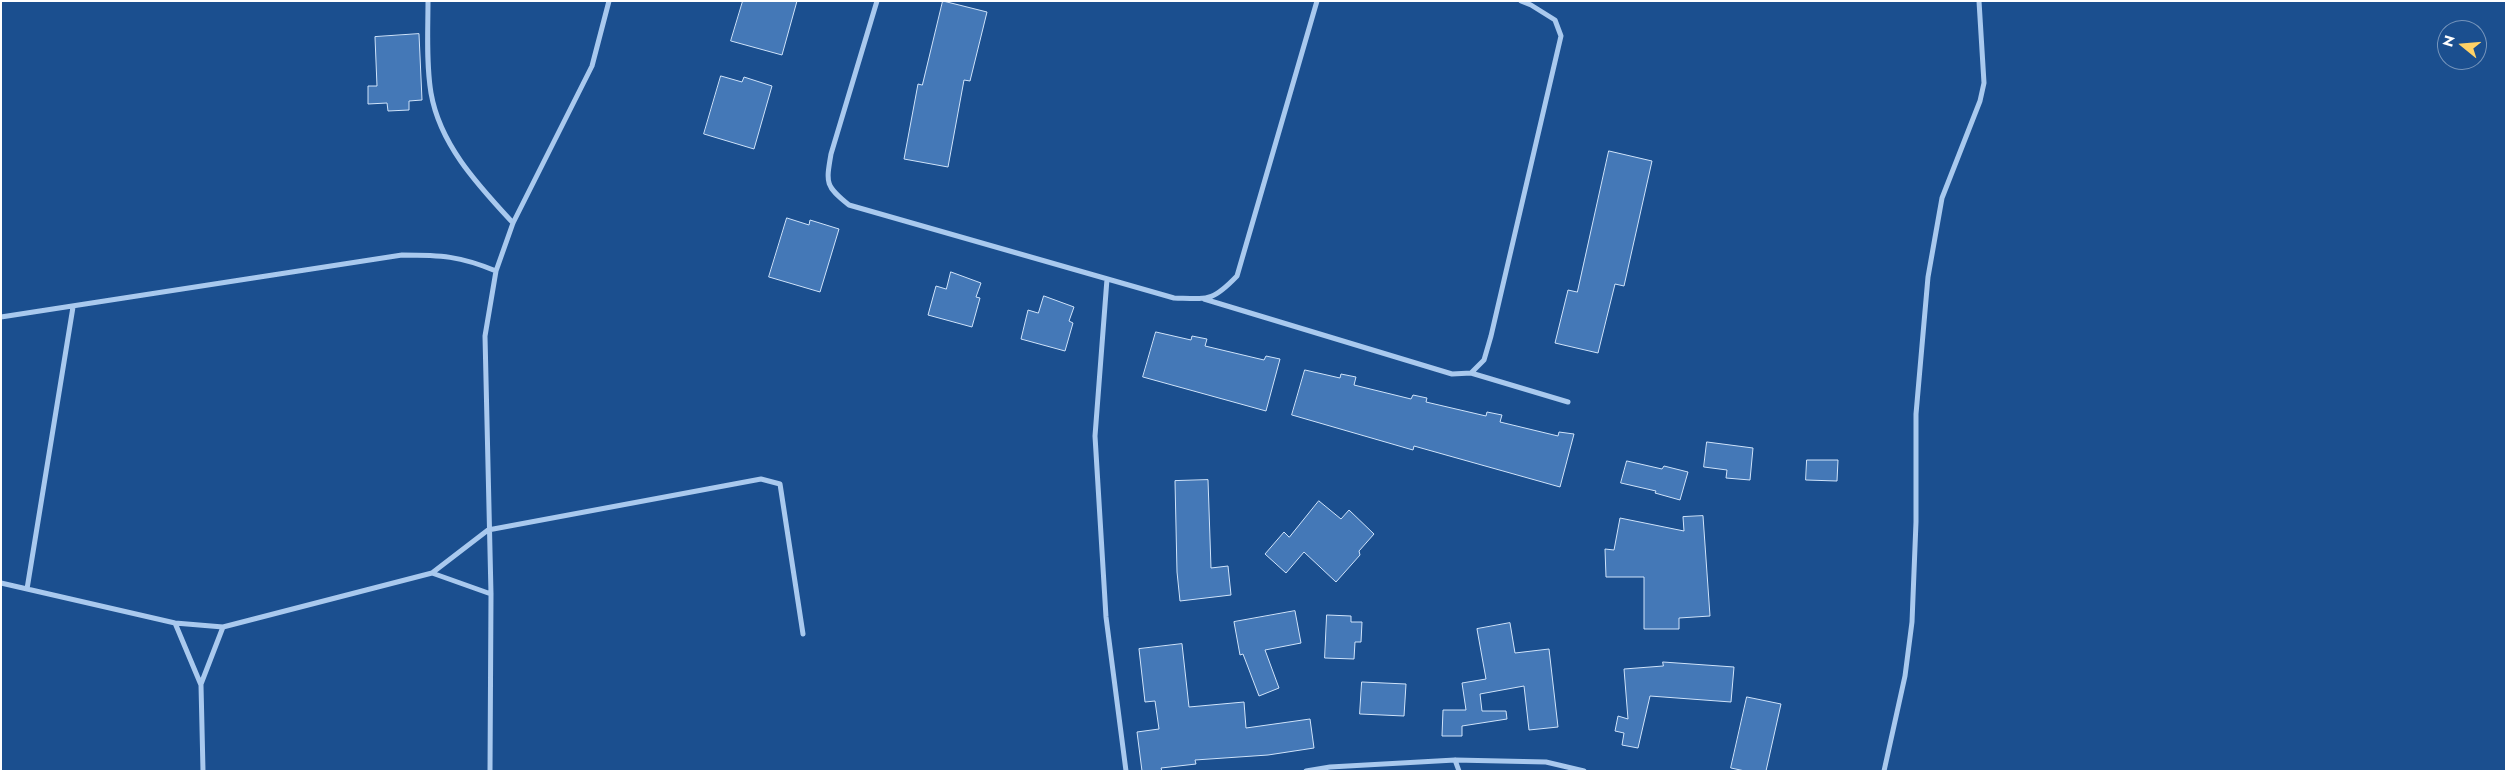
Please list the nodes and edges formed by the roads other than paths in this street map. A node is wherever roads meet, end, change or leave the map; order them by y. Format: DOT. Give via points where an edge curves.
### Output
graph roads {
  1 [pos="428,1"];
  2 [pos="609,1"];
  3 [pos="877,1"];
  4 [pos="1317,1"];
  5 [pos="1521,1"];
  6 [pos="1979,1"];
  7 [pos="513,223"];
  8 [pos="496,271"];
  9 [pos="1108,279"];
  10 [pos="1203,299"];
  11 [pos="73,307"];
  12 [pos="1,317"];
  13 [pos="1471,373"];
  14 [pos="1568,402"];
  15 [pos="488,530"];
  16 [pos="432,574"];
  17 [pos="1,583"];
  18 [pos="27,589"];
  19 [pos="491,594"];
  20 [pos="175,623"];
  21 [pos="223,626"];
  22 [pos="803,634"];
  23 [pos="201,685"];
  24 [pos="1455,760"];
  25 [pos="203,771"];
  26 [pos="490,771"];
  27 [pos="1126,771"];
  28 [pos="1306,771"];
  29 [pos="1459,771"];
  30 [pos="1584,771"];
  31 [pos="1884,771"];
  1 -- 7 [label="street" via="429,63 435,110 456,155"];
  2 -- 7 [label="street" via="592,66"];
  3 -- 9 [label="street" via="831,154 827,179 834,193 849,205"];
  4 -- 10 [label="street" via="1237,276 1220,294"];
  5 -- 13 [label="street" via="1555,20 1560,36 1491,336 1484,360"];
  6 -- 31 [label="street" via="1984,83 1980,102 1942,198 1928,277 1916,414 1912,622 1905,676"];
  7 -- 8 [label="street"];
  8 -- 11 [label="street" via="469,260 444,255 402,255"];
  8 -- 15 [label="street" via="485,336"];
  9 -- 10 [label="street" via="1174,298"];
  9 -- 27 [label="street" via="1094,436 1106,618"];
  10 -- 13 [label="street" via="1452,374"];
  11 -- 12 [label="street"];
  11 -- 18 [label="street"];
  13 -- 14 [label="street"];
  15 -- 16 [label="street"];
  15 -- 19 [label="street"];
  15 -- 22 [label="street" via="761,479 780,484"];
  16 -- 19 [label="street"];
  16 -- 21 [label="street"];
  17 -- 18 [label="street"];
  18 -- 20 [label="street"];
  19 -- 26 [label="street"];
  20 -- 21 [label="street"];
  20 -- 23 [label="street"];
  21 -- 23 [label="street"];
  23 -- 25 [label="street"];
  24 -- 28 [label="street"];
  24 -- 29 [label="street"];
  24 -- 30 [label="street" via="1546,762"];
}
